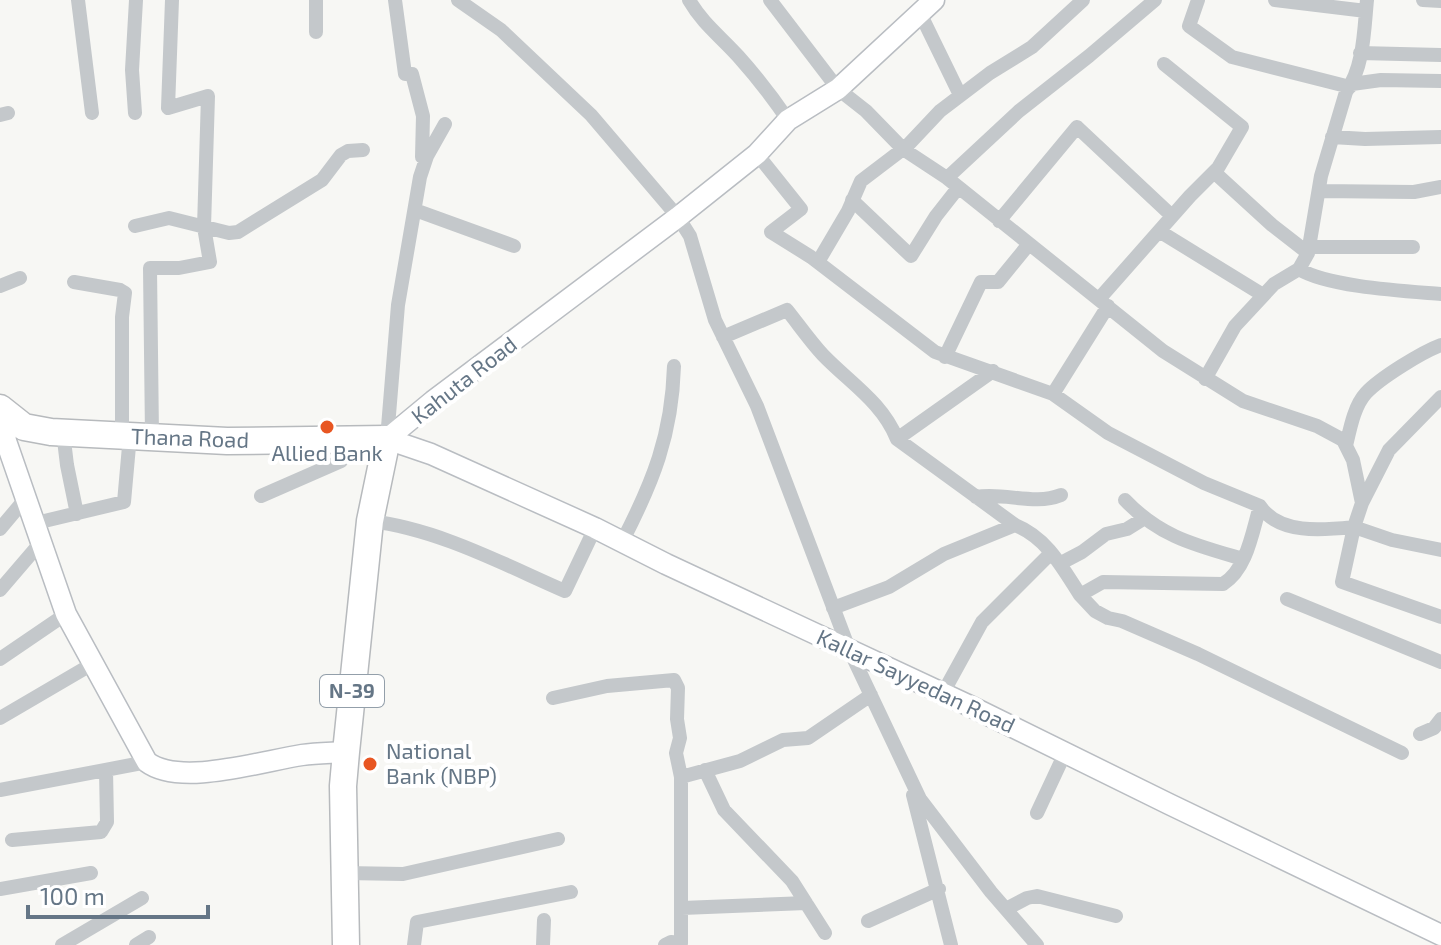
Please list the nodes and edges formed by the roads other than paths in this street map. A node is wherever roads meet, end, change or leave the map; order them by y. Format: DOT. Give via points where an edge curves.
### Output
graph roads {
  1 [pos="78,0"];
  2 [pos="136,0"];
  3 [pos="172,0"];
  4 [pos="316,0"];
  5 [pos="395,0"];
  6 [pos="458,0"];
  7 [pos="689,0"];
  8 [pos="770,0"];
  9 [pos="1083,0"];
  10 [pos="1155,0"];
  11 [pos="1198,0"];
  12 [pos="1275,0"];
  13 [pos="1423,0"];
  14 [pos="1441,1"];
  15 [pos="1367,5"];
  16 [pos="927,6"];
  17 [pos="316,32"];
  18 [pos="1360,53"];
  19 [pos="1441,55"];
  20 [pos="1164,64"];
  21 [pos="1441,81"];
  22 [pos="1351,86"];
  23 [pos="838,89"];
  24 [pos="960,95"];
  25 [pos="92,113"];
  26 [pos="135,113"];
  27 [pos="788,120"];
  28 [pos="445,124"];
  29 [pos="1332,137"];
  30 [pos="1441,137"];
  31 [pos="903,149"];
  32 [pos="363,150"];
  33 [pos="757,154"];
  34 [pos="1214,172"];
  35 [pos="420,177"];
  36 [pos="952,183"];
  37 [pos="1441,187"];
  38 [pos="1319,191"];
  39 [pos="852,200"];
  40 [pos="415,210"];
  41 [pos="1172,216"];
  42 [pos="678,217"];
  43 [pos="999,221"];
  44 [pos="135,226"];
  45 [pos="204,227"];
  46 [pos="1159,231"];
  47 [pos="1029,244"];
  48 [pos="514,246"];
  49 [pos="1413,247"];
  50 [pos="1308,250"];
  51 [pos="818,262"];
  52 [pos="1299,269"];
  53 [pos="20,278"];
  54 [pos="74,282"];
  55 [pos="0,286"];
  56 [pos="1441,294"];
  57 [pos="1263,295"];
  58 [pos="1103,303"];
  59 [pos="723,337"];
  60 [pos="1441,345"];
  61 [pos="945,357"];
  62 [pos="674,366"];
  63 [pos="993,371"];
  64 [pos="1205,379"];
  65 [pos="1053,394"];
  66 [pos="1441,397"];
  67 [pos="3,421"];
  68 [pos="63,432"];
  69 [pos="135,435"];
  70 [pos="344,438"];
  71 [pos="387,439"];
  72 [pos="897,439"];
  73 [pos="1346,446"];
  74 [pos="1061,495"];
  75 [pos="261,496"];
  76 [pos="976,497"];
  77 [pos="26,498"];
  78 [pos="1125,500"];
  79 [pos="1362,503"];
  80 [pos="1260,506"];
  81 [pos="77,514"];
  82 [pos="1143,519"];
  83 [pos="370,521"];
  84 [pos="1015,525"];
  85 [pos="1354,527"];
  86 [pos="595,528"];
  87 [pos="0,529"];
  88 [pos="39,532"];
  89 [pos="622,542"];
  90 [pos="1441,550"];
  91 [pos="1056,558"];
  92 [pos="1243,559"];
  93 [pos="0,590"];
  94 [pos="1080,595"];
  95 [pos="1287,599"];
  96 [pos="833,608"];
  97 [pos="66,614"];
  98 [pos="1441,617"];
  99 [pos="849,649"];
  100 [pos="0,659"];
  101 [pos="1441,662"];
  102 [pos="94,663"];
  103 [pos="943,693"];
  104 [pos="871,695"];
  105 [pos="553,698"];
  106 [pos="0,718"];
  107 [pos="1441,719"];
  108 [pos="1420,734"];
  109 [pos="346,752"];
  110 [pos="1065,753"];
  111 [pos="1402,753"];
  112 [pos="147,762"];
  113 [pos="106,770"];
  114 [pos="705,770"];
  115 [pos="908,775"];
  116 [pos="681,777"];
  117 [pos="0,790"];
  118 [pos="1037,813"];
  119 [pos="558,839"];
  120 [pos="12,840"];
  121 [pos="91,873"];
  122 [pos="345,873"];
  123 [pos="0,889"];
  124 [pos="939,889"];
  125 [pos="571,892"];
  126 [pos="142,898"];
  127 [pos="806,903"];
  128 [pos="682,908"];
  129 [pos="1006,909"];
  130 [pos="1116,916"];
  131 [pos="544,920"];
  132 [pos="868,921"];
  133 [pos="825,933"];
  134 [pos="1434,937"];
  135 [pos="687,944"];
  136 [pos="62,945"];
  137 [pos="346,945"];
  138 [pos="414,945"];
  139 [pos="543,945"];
  140 [pos="665,945"];
  141 [pos="951,945"];
  142 [pos="1037,945"];
  1 -- 25 [label="street"];
  2 -- 26 [label="street"];
  3 -- 45 [label="street" via="168,108 208,96"];
  4 -- 17 [label="street"];
  5 -- 35 [label="street" via="405,74 412,74 423,116"];
  6 -- 42 [label="street" via="501,30 591,115"];
  7 -- 27 [label="street"];
  8 -- 23 [label="street"];
  9 -- 24 [label="street" via="1032,47"];
  10 -- 36 [label="street" via="1019,111"];
  11 -- 22 [label="street" via="1189,26 1232,57"];
  12 -- 15 [label="street"];
  13 -- 14 [label="street"];
  15 -- 18 [label="street"];
  16 -- 23 [label="main road, Kahuta Road"];
  16 -- 24 [label="street"];
  18 -- 19 [label="street"];
  18 -- 22 [label="street"];
  20 -- 34 [label="street" via="1242,127"];
  21 -- 22 [label="street" via="1381,80"];
  22 -- 29 [label="street"];
  23 -- 27 [label="main road, Kahuta Road"];
  23 -- 31 [label="street"];
  24 -- 31 [label="street"];
  27 -- 33 [label="main road, Kahuta Road"];
  28 -- 35 [label="street"];
  29 -- 30 [label="street"];
  29 -- 38 [label="street"];
  31 -- 36 [label="street"];
  31 -- 39 [label="street" via="861,181"];
  32 -- 45 [label="street" via="341,155 322,180 238,232"];
  33 -- 42 [label="main road, Kahuta Road"];
  33 -- 51 [label="street" via="801,209 771,232"];
  34 -- 41 [label="street"];
  34 -- 50 [label="street"];
  35 -- 40 [label="street"];
  36 -- 39 [label="street" via="911,256"];
  36 -- 43 [label="street"];
  37 -- 38 [label="street" via="1414,192"];
  38 -- 50 [label="street"];
  39 -- 51 [label="street"];
  40 -- 48 [label="street"];
  40 -- 71 [label="street" via="398,305"];
  41 -- 43 [label="street" via="1077,127"];
  41 -- 46 [label="street"];
  42 -- 59 [label="street" via="690,236"];
  42 -- 71 [label="main road, Kahuta Road"];
  43 -- 47 [label="street"];
  44 -- 45 [label="street" via="169,218"];
  45 -- 69 [label="street" via="210,262 150,268"];
  46 -- 57 [label="street"];
  46 -- 58 [label="street"];
  47 -- 58 [label="street"];
  47 -- 61 [label="street" via="998,282 981,282"];
  49 -- 50 [label="street"];
  50 -- 52 [label="street"];
  51 -- 61 [label="street"];
  52 -- 56 [label="street" via="1349,283"];
  52 -- 57 [label="street"];
  53 -- 55 [label="street"];
  54 -- 69 [label="street" via="125,293 122,317"];
  57 -- 64 [label="street" via="1235,326"];
  58 -- 64 [label="street"];
  58 -- 65 [label="street"];
  59 -- 72 [label="street" via="787,310 823,354 875,402"];
  59 -- 96 [label="street" via="757,406"];
  60 -- 73 [label="street" via="1365,394"];
  61 -- 63 [label="street"];
  62 -- 89 [label="street" via="673,401 653,477"];
  63 -- 65 [label="street"];
  63 -- 72 [label="street"];
  64 -- 73 [label="street" via="1243,401 1317,426"];
  65 -- 80 [label="street" via="1108,433"];
  66 -- 79 [label="street" via="1389,450"];
  67 -- 68 [label="highway, Thana Road"];
  67 -- 77 [label="main road"];
  68 -- 69 [label="highway, Thana Road"];
  68 -- 81 [label="street"];
  69 -- 70 [label="highway, Thana Road" via="227,441"];
  69 -- 81 [label="street" via="124,502"];
  70 -- 71 [label="highway, Thana Road"];
  70 -- 75 [label="street" via="341,461"];
  71 -- 83 [label="highway, N-39"];
  71 -- 86 [label="main road, Kallar Sayyedan Road"];
  72 -- 76 [label="street"];
  73 -- 79 [label="street"];
  74 -- 76 [label="street" via="1041,501 993,494"];
  76 -- 84 [label="street"];
  77 -- 87 [label="street"];
  77 -- 88 [label="main road"];
  78 -- 82 [label="street"];
  79 -- 85 [label="street"];
  80 -- 85 [label="street" via="1265,514 1309,530"];
  80 -- 92 [label="street"];
  81 -- 88 [label="street"];
  82 -- 91 [label="street" via="1106,534 1082,552"];
  82 -- 92 [label="street" via="1187,543"];
  83 -- 86 [label="street" via="478,552 565,591"];
  83 -- 109 [label="highway, N-39"];
  84 -- 91 [label="street" via="1028,530"];
  84 -- 96 [label="street" via="944,554 889,587"];
  85 -- 90 [label="street"];
  85 -- 98 [label="street" via="1342,582"];
  86 -- 89 [label="main road, Kallar Sayyedan Road"];
  88 -- 93 [label="street"];
  88 -- 97 [label="main road"];
  89 -- 99 [label="main road, Kallar Sayyedan Road"];
  91 -- 94 [label="street"];
  91 -- 103 [label="street" via="982,622"];
  92 -- 94 [label="street" via="1234,577 1223,584 1103,582"];
  94 -- 111 [label="street" via="1108,618 1198,654"];
  95 -- 101 [label="street"];
  96 -- 99 [label="street"];
  97 -- 100 [label="street"];
  97 -- 102 [label="main road"];
  99 -- 103 [label="main road, Kallar Sayyedan Road"];
  99 -- 104 [label="street"];
  102 -- 106 [label="street"];
  102 -- 112 [label="main road"];
  103 -- 110 [label="main road, Kallar Sayyedan Road"];
  104 -- 114 [label="street" via="808,738 783,740 740,761"];
  104 -- 115 [label="street"];
  105 -- 116 [label="street" via="674,680"];
  107 -- 108 [label="street"];
  109 -- 112 [label="main road" via="211,771 162,771"];
  109 -- 122 [label="highway, N-39"];
  110 -- 118 [label="street"];
  110 -- 134 [label="main road, Kallar Sayyedan Road"];
  112 -- 113 [label="street"];
  113 -- 117 [label="street"];
  113 -- 120 [label="street" via="107,822 101,832"];
  114 -- 116 [label="street"];
  114 -- 127 [label="street" via="724,810 771,857"];
  115 -- 124 [label="street"];
  115 -- 129 [label="street" via="920,799"];
  116 -- 128 [label="street"];
  119 -- 122 [label="street" via="403,874"];
  121 -- 123 [label="street"];
  122 -- 137 [label="highway, N-39"];
  124 -- 132 [label="street"];
  124 -- 141 [label="street"];
  125 -- 138 [label="street" via="417,922"];
  126 -- 136 [label="street"];
  127 -- 128 [label="street"];
  127 -- 133 [label="street"];
  128 -- 135 [label="street"];
  129 -- 130 [label="street" via="1027,898 1048,897"];
  129 -- 142 [label="street"];
  131 -- 139 [label="street"];
  135 -- 140 [label="street"];
}
